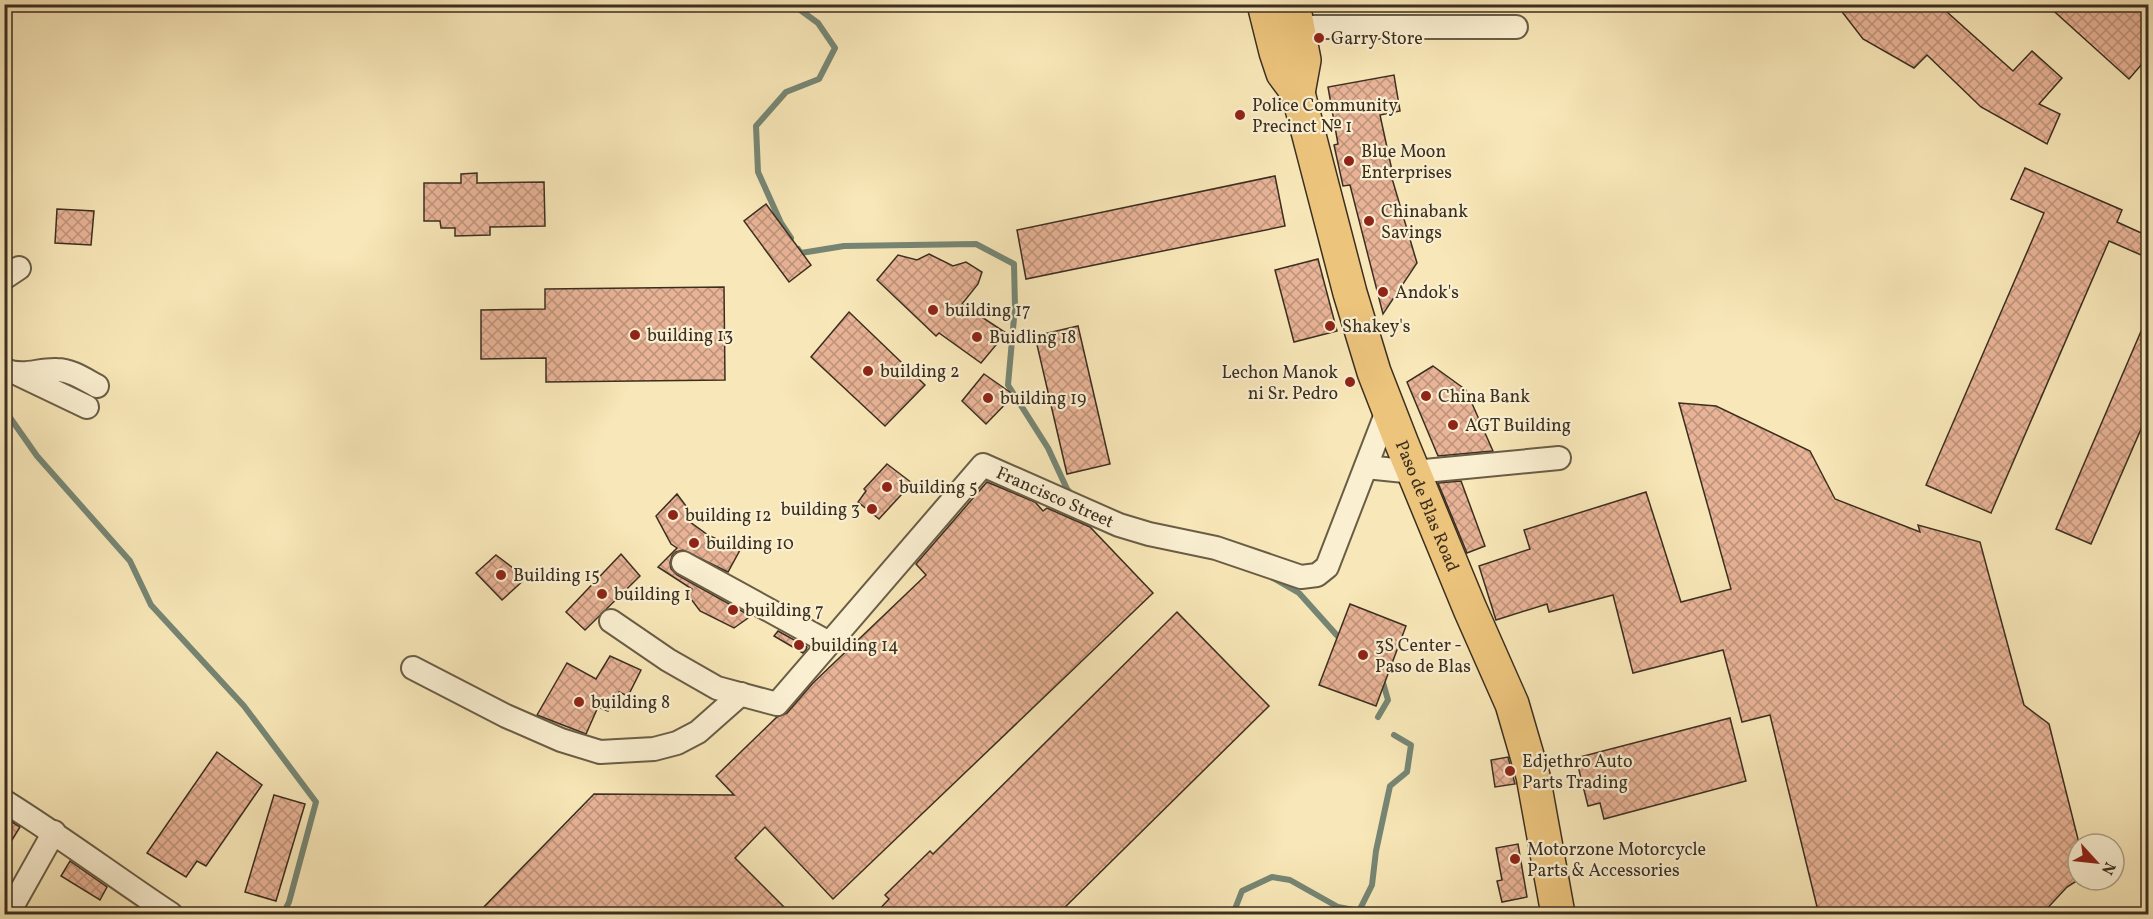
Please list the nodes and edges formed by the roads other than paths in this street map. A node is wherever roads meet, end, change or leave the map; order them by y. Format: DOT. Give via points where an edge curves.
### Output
graph roads {
  1 [pos="1264,4"];
  2 [pos="1295,16"];
  3 [pos="1516,27"];
  4 [pos="1298,93"];
  5 [pos="10,372"];
  6 [pos="97,386"];
  7 [pos="87,407"];
  8 [pos="1388,409"];
  9 [pos="1559,458"];
  10 [pos="1366,467"];
  11 [pos="1414,472"];
  12 [pos="683,563"];
  13 [pos="611,621"];
  14 [pos="829,644"];
  15 [pos="413,668"];
  16 [pos="741,694"];
  17 [pos="4,801"];
  18 [pos="54,832"];
  19 [pos="8,915"];
  20 [pos="171,915"];
  21 [pos="1558,915"];
  1 -- 4 [label="main road, Paso de Blas Road" via="1283,73"];
  2 -- 3 [label="street"];
  2 -- 4 [label="main road, Paso de Blas Road" via="1304,60"];
  4 -- 8 [label="main road, Paso de Blas Road" via="1350,293"];
  5 -- 6 [label="street" via="62,370"];
  5 -- 7 [label="street"];
  8 -- 10 [label="street, Francisco Street"];
  8 -- 11 [label="main road, Paso de Blas Road"];
  9 -- 11 [label="street"];
  10 -- 11 [label="street"];
  10 -- 14 [label="street, Francisco Street" via="1327,567 1317,575 1301,577 1216,548 1119,525 983,465"];
  11 -- 21 [label="main road, Paso de Blas Road" via="1512,704 1533,776"];
  12 -- 14 [label="street"];
  13 -- 16 [label="street" via="717,688"];
  14 -- 16 [label="street, Francisco Street" via="777,704"];
  15 -- 16 [label="street" via="506,716 600,752 654,749 677,743 698,732"];
  17 -- 18 [label="street"];
  18 -- 19 [label="street"];
  18 -- 20 [label="street"];
}
